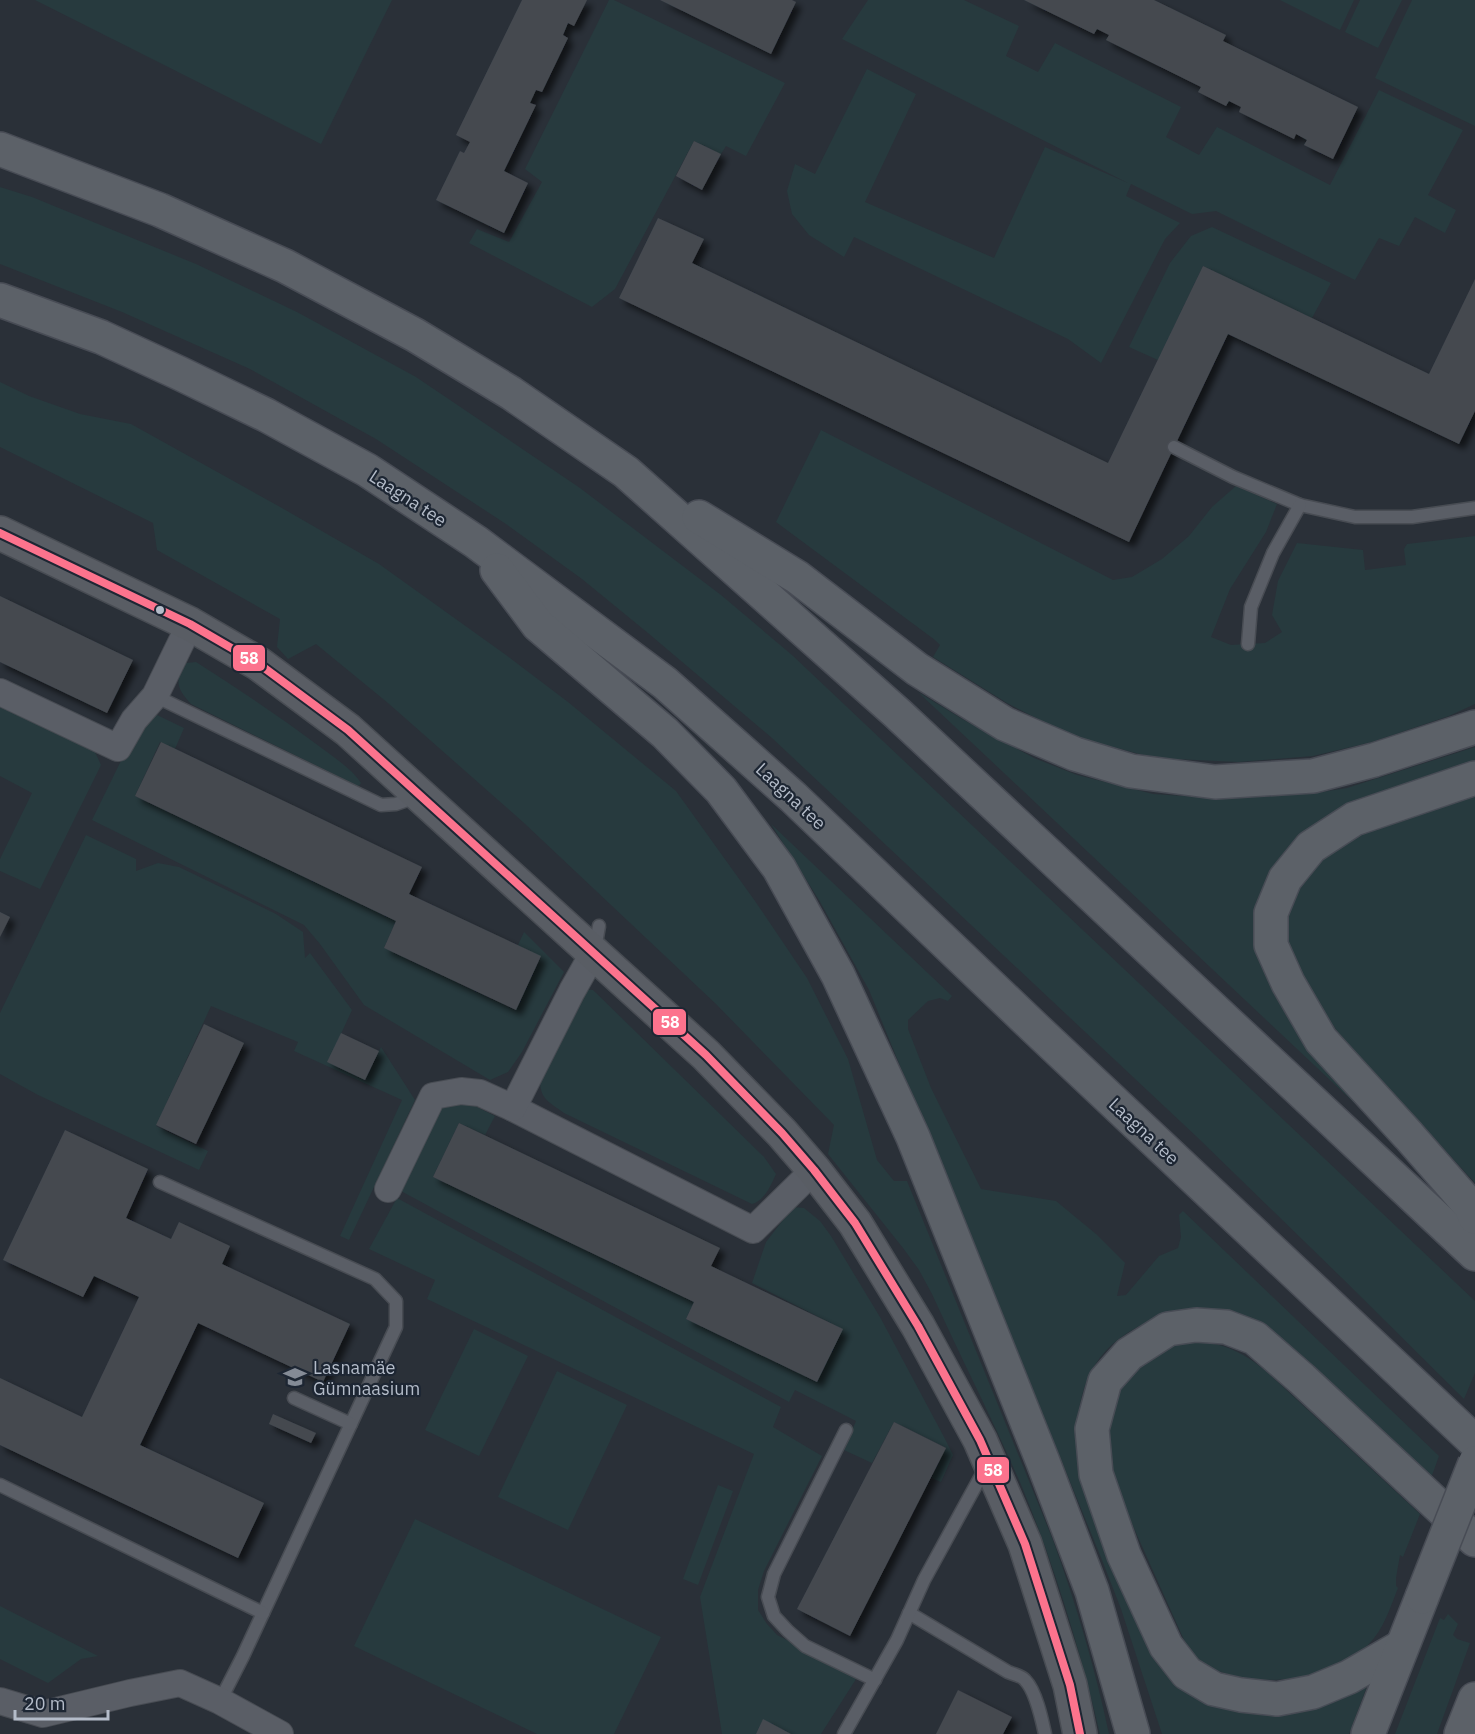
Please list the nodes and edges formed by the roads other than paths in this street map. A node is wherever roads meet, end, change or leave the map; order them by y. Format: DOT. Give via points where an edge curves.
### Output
graph roads {
  1 [pos="0,149"];
  2 [pos="0,300"];
  3 [pos="1174,447"];
  4 [pos="626,472"];
  5 [pos="1300,505"];
  6 [pos="1475,508"];
  7 [pos="0,533"];
  8 [pos="476,542"];
  9 [pos="190,624"];
  10 [pos="1248,644"];
  11 [pos="0,692"];
  12 [pos="155,696"];
  13 [pos="1475,727"];
  14 [pos="1475,778"];
  15 [pos="421,795"];
  16 [pos="597,939"];
  17 [pos="513,1108"];
  18 [pos="814,1170"];
  19 [pos="160,1182"];
  20 [pos="388,1189"];
  21 [pos="1475,1217"];
  22 [pos="1475,1254"];
  23 [pos="294,1398"];
  24 [pos="351,1424"];
  25 [pos="846,1430"];
  26 [pos="1475,1442"];
  27 [pos="989,1460"];
  28 [pos="1475,1462"];
  29 [pos="0,1485"];
  30 [pos="1475,1540"];
  31 [pos="263,1613"];
  32 [pos="909,1613"];
  33 [pos="1401,1647"];
  34 [pos="875,1680"];
  35 [pos="1475,1699"];
  36 [pos="0,1701"];
  37 [pos="220,1701"];
  38 [pos="279,1734"];
  39 [pos="844,1734"];
  40 [pos="1045,1734"];
  41 [pos="1080,1734"];
  42 [pos="1133,1734"];
  43 [pos="1368,1734"];
  44 [pos="1461,1734"];
  1 -- 4 [label="main road" via="160,210 285,266 425,340"];
  2 -- 8 [label="main road, Laagna tee" via="101,337 266,415 367,470"];
  3 -- 5 [label="lane"];
  4 -- 13 [label="main road" via="797,577 917,669 1005,724 1075,754 1131,771 1215,782 1313,776"];
  4 -- 22 [label="main road" via="906,721"];
  5 -- 6 [label="lane" via="1356,517 1412,517"];
  5 -- 10 [label="lane" via="1273,553 1251,607"];
  7 -- 9 [label="street"];
  8 -- 26 [label="main road, Laagna tee" via="665,683 793,797"];
  8 -- 42 [label="main road" via="538,626 665,733 721,789 779,868 828,955 913,1137 1043,1462 1092,1591"];
  9 -- 12 [label="street"];
  9 -- 15 [label="street" via="259,664 348,730"];
  11 -- 12 [label="street" via="118,748 134,720"];
  12 -- 15 [label="lane" via="381,805"];
  14 -- 21 [label="main road" via="1354,819 1311,847 1285,879 1271,913 1271,945 1321,1040 1410,1136 1471,1207"];
  15 -- 16 [label="street"];
  16 -- 17 [label="street"];
  16 -- 18 [label="street"];
  17 -- 18 [label="street" via="753,1230"];
  17 -- 20 [label="street" via="480,1093 461,1091 433,1096"];
  18 -- 27 [label="street" via="855,1223 918,1326"];
  19 -- 24 [label="lane" via="375,1279 396,1301 396,1328"];
  23 -- 24 [label="lane"];
  24 -- 31 [label="lane"];
  25 -- 34 [label="lane" via="774,1574 768,1597 774,1616 805,1646"];
  27 -- 32 [label="lane"];
  27 -- 41 [label="street" via="1025,1544 1070,1685"];
  28 -- 33 [label="main road, bridge"];
  29 -- 31 [label="lane"];
  30 -- 33 [label="main road" via="1255,1338 1226,1327 1196,1325 1168,1329 1129,1354 1106,1380 1092,1429 1096,1474 1124,1555 1166,1646 1187,1673 1214,1689 1277,1699 1313,1692 1349,1677"];
  31 -- 37 [label="lane"];
  32 -- 34 [label="lane"];
  32 -- 40 [label="lane" via="1025,1679 1042,1716"];
  33 -- 43 [label="main road"];
  34 -- 39 [label="lane"];
  35 -- 44 [label="main road"];
  36 -- 37 [label="street" via="43,1714 180,1683"];
  37 -- 38 [label="street"];
}
